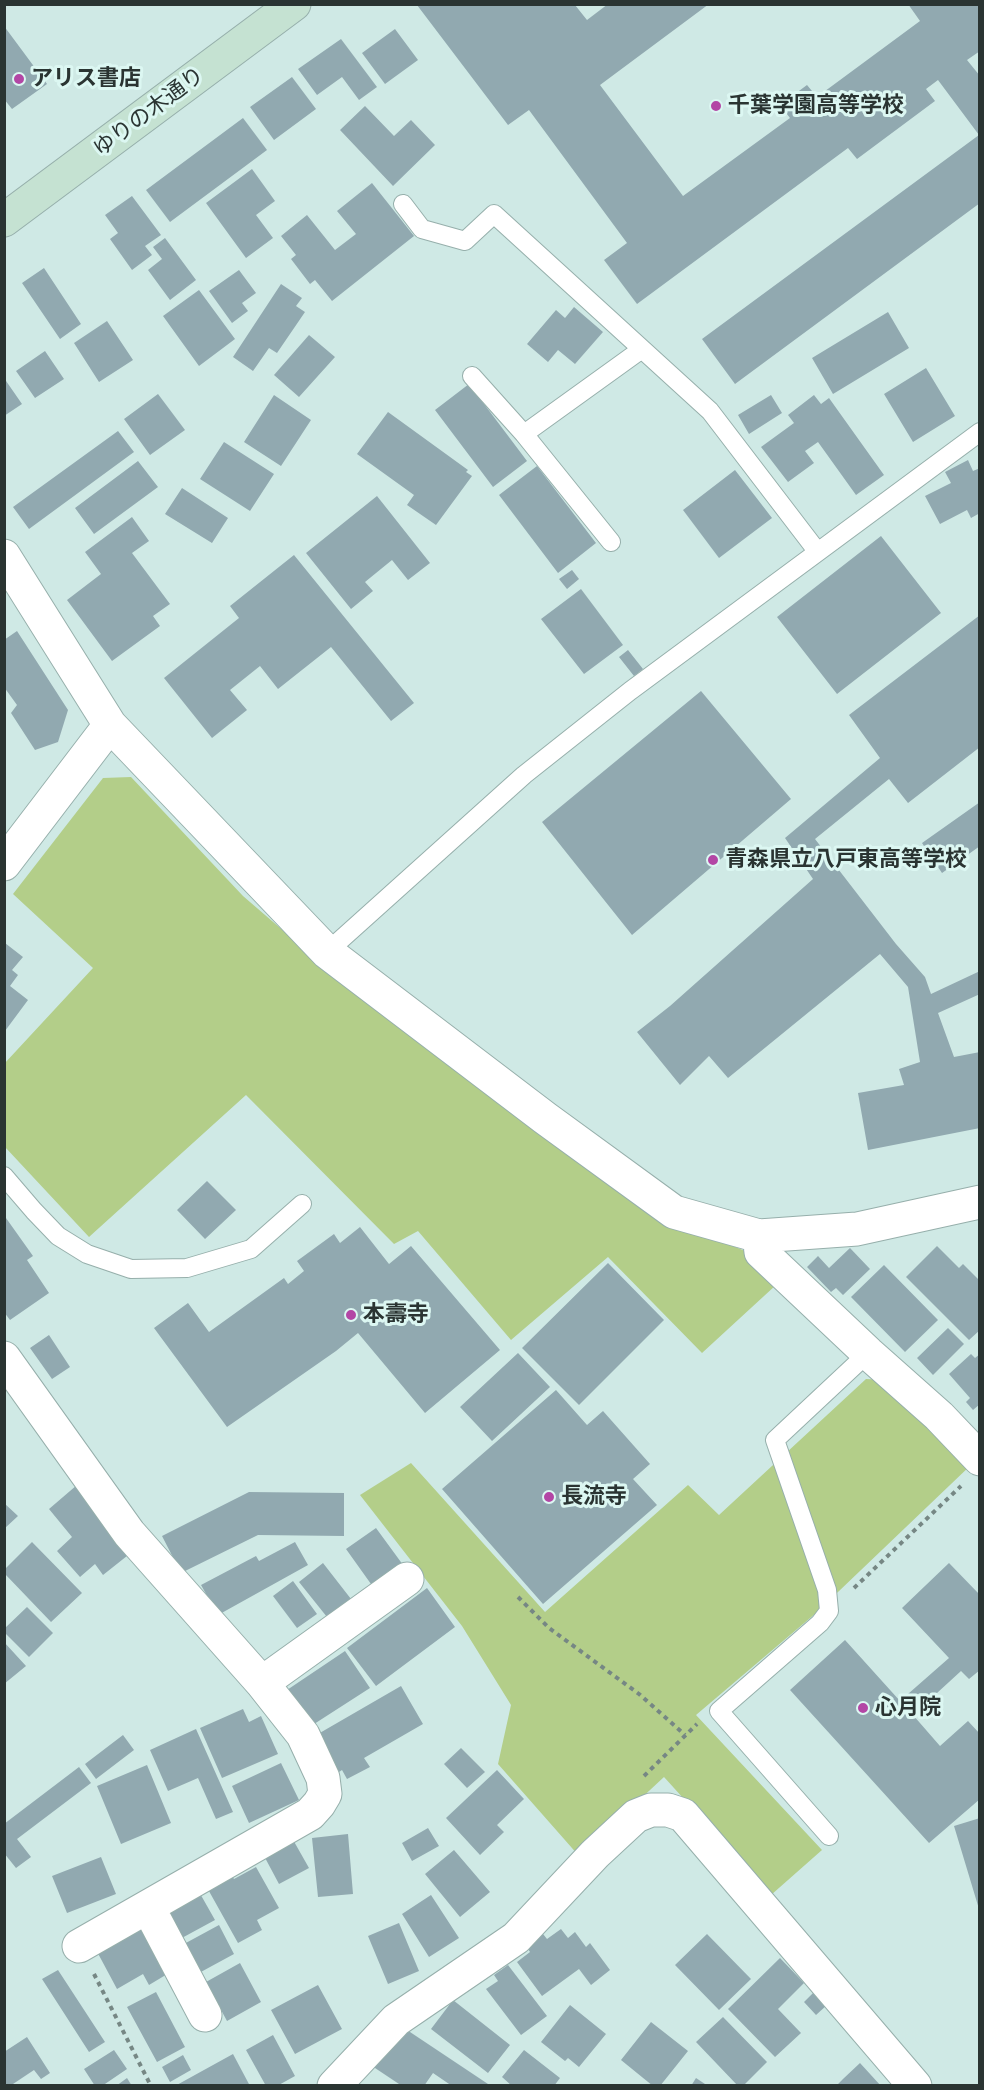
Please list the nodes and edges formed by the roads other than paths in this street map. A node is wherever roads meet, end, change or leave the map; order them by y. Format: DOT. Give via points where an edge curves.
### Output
graph roads {
  1 [pos="294,4"];
  2 [pos="403,204"];
  3 [pos="4,220"];
  4 [pos="642,349"];
  5 [pos="472,376"];
  6 [pos="980,432"];
  7 [pos="524,434"];
  8 [pos="611,542"];
  9 [pos="817,551"];
  10 [pos="4,556"];
  11 [pos="110,725"];
  12 [pos="4,864"];
  13 [pos="327,951"];
  14 [pos="4,1176"];
  15 [pos="980,1202"];
  16 [pos="302,1204"];
  17 [pos="759,1236"];
  18 [pos="868,1353"];
  19 [pos="4,1358"];
  20 [pos="971,1471"];
  21 [pos="407,1579"];
  22 [pos="262,1683"];
  23 [pos="829,1836"];
  24 [pos="148,1907"];
  25 [pos="79,1946"];
  26 [pos="205,2015"];
  27 [pos="334,2085"];
  28 [pos="915,2085"];
  1 -- 3 [label="street, ゆりの木通り"];
  2 -- 4 [label="lane" via="422,229 465,241 494,214"];
  4 -- 7 [label="lane"];
  4 -- 9 [label="lane" via="710,411"];
  5 -- 7 [label="lane"];
  6 -- 9 [label="lane"];
  7 -- 8 [label="lane"];
  9 -- 13 [label="lane" via="524,776"];
  10 -- 11 [label="street"];
  11 -- 12 [label="street"];
  11 -- 13 [label="street"];
  13 -- 17 [label="street" via="544,1118 674,1212"];
  14 -- 16 [label="lane" via="58,1236 87,1254 131,1269 187,1268 251,1249"];
  15 -- 17 [label="street" via="857,1229"];
  17 -- 18 [label="street" via="761,1252"];
  18 -- 20 [label="street" via="939,1416"];
  18 -- 23 [label="lane" via="775,1440 827,1590 830,1611 719,1711"];
  19 -- 22 [label="street" via="129,1533"];
  21 -- 22 [label="street"];
  22 -- 24 [label="street" via="303,1735 323,1778 326,1794 310,1814"];
  24 -- 25 [label="street"];
  24 -- 26 [label="street"];
  27 -- 28 [label="street" via="396,2020 516,1938 595,1854 636,1816 651,1810 683,1815"];
}
